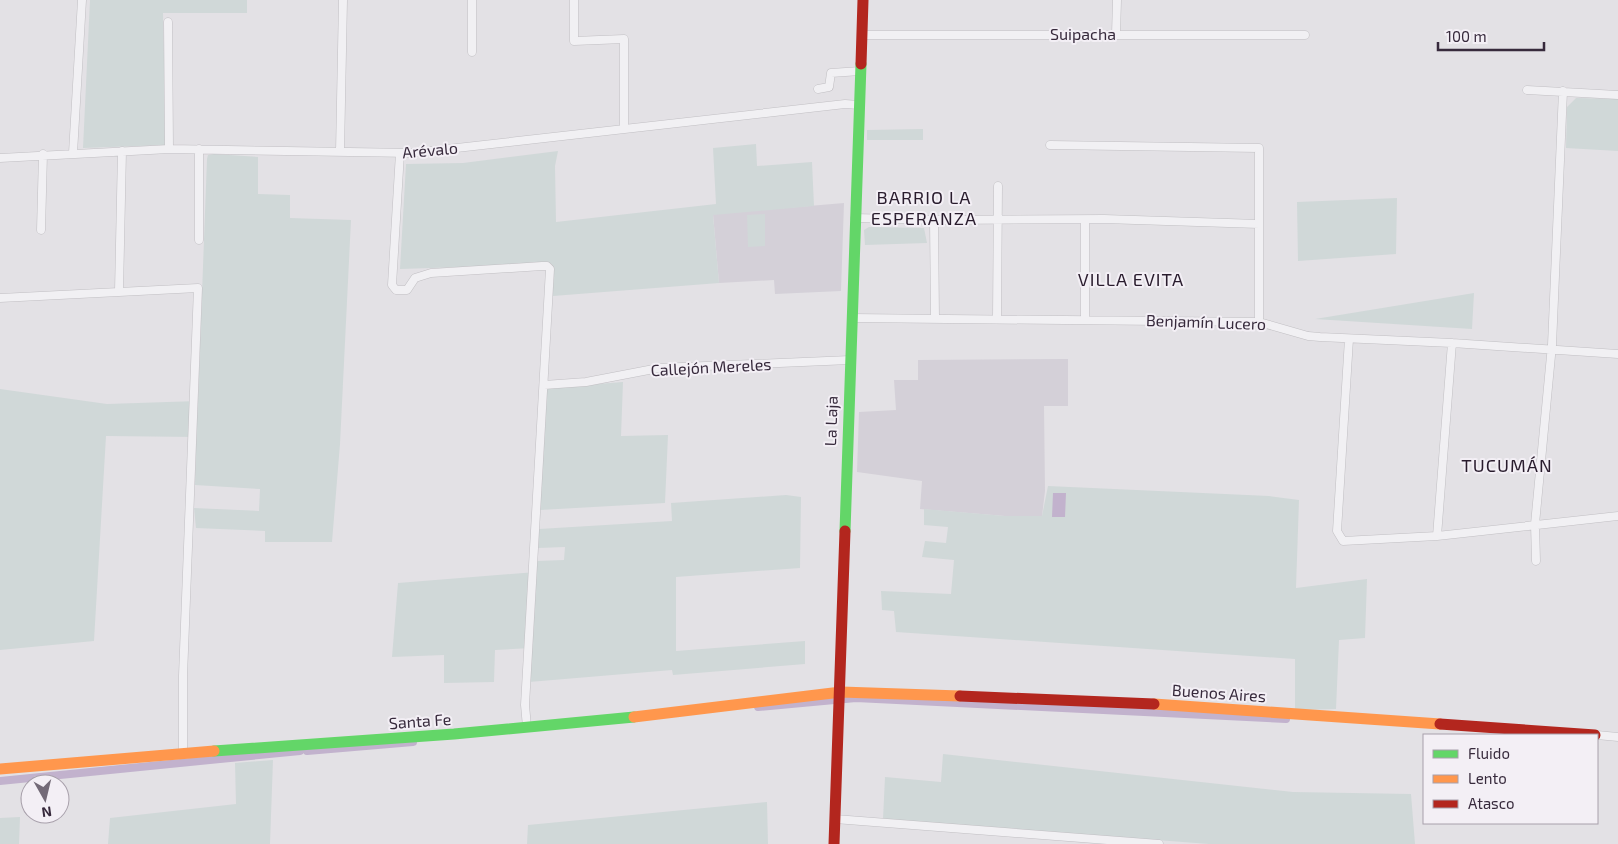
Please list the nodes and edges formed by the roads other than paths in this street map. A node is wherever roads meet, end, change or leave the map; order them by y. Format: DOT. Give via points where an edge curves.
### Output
graph roads {
  1 [pos="82,0"];
  2 [pos="343,0"];
  3 [pos="472,0"];
  4 [pos="574,0"];
  5 [pos="863,0"];
  6 [pos="1117,0"];
  7 [pos="168,22"];
  8 [pos="1116,34"];
  9 [pos="1305,35"];
  10 [pos="862,36"];
  11 [pos="472,52"];
  12 [pos="860,71"];
  13 [pos="818,89"];
  14 [pos="1527,90"];
  15 [pos="1563,91"];
  16 [pos="1618,95"];
  17 [pos="858,105"];
  18 [pos="624,129"];
  19 [pos="1050,145"];
  20 [pos="169,149"];
  21 [pos="199,149"];
  22 [pos="122,151"];
  23 [pos="340,152"];
  24 [pos="73,153"];
  25 [pos="400,153"];
  26 [pos="43,154"];
  27 [pos="0,158"];
  28 [pos="998,186"];
  29 [pos="855,218"];
  30 [pos="934,220"];
  31 [pos="998,220"];
  32 [pos="1086,220"];
  33 [pos="1258,224"];
  34 [pos="41,230"];
  35 [pos="199,240"];
  36 [pos="119,291"];
  37 [pos="0,298"];
  38 [pos="852,318"];
  39 [pos="935,318"];
  40 [pos="997,319"];
  41 [pos="1085,319"];
  42 [pos="1259,322"];
  43 [pos="1349,339"];
  44 [pos="1452,343"];
  45 [pos="1552,344"];
  46 [pos="1618,354"];
  47 [pos="850,360"];
  48 [pos="544,385"];
  49 [pos="1618,510"];
  50 [pos="1618,516"];
  51 [pos="1535,524"];
  52 [pos="1438,536"];
  53 [pos="1536,560"];
  54 [pos="841,697"];
  55 [pos="527,727"];
  56 [pos="1582,734"];
  57 [pos="1598,735"];
  58 [pos="1618,737"];
  59 [pos="183,753"];
  60 [pos="0,769"];
  61 [pos="835,819"];
  62 [pos="834,844"];
  63 [pos="1159,844"];
  1 -- 24 [label="street"];
  2 -- 23 [label="street"];
  3 -- 11 [label="street"];
  4 -- 18 [label="street" via="574,41 624,39"];
  5 -- 10 [label="street, La Laja"];
  6 -- 8 [label="street"];
  7 -- 20 [label="street"];
  8 -- 9 [label="street, Suipacha"];
  8 -- 10 [label="street, Suipacha"];
  10 -- 12 [label="street, La Laja"];
  12 -- 13 [label="street" via="831,74 829,87"];
  12 -- 17 [label="street, La Laja"];
  14 -- 15 [label="street"];
  15 -- 16 [label="street"];
  15 -- 45 [label="street"];
  17 -- 18 [label="street, Arévalo"];
  17 -- 29 [label="street, La Laja"];
  18 -- 25 [label="street, Arévalo"];
  19 -- 33 [label="street" via="1259,148"];
  20 -- 21 [label="street, Arévalo"];
  20 -- 22 [label="street, Arévalo"];
  21 -- 23 [label="street, Arévalo"];
  21 -- 35 [label="street"];
  22 -- 24 [label="street, Arévalo"];
  22 -- 36 [label="street"];
  23 -- 25 [label="street, Arévalo"];
  24 -- 26 [label="street, Arévalo"];
  25 -- 48 [label="street" via="392,285 396,290 406,290 421,274 547,266 550,269"];
  26 -- 27 [label="street, Arévalo"];
  26 -- 34 [label="street"];
  28 -- 31 [label="street"];
  29 -- 30 [label="street"];
  29 -- 38 [label="street, La Laja"];
  30 -- 31 [label="street"];
  30 -- 39 [label="street"];
  31 -- 32 [label="street"];
  31 -- 40 [label="street"];
  32 -- 33 [label="street"];
  32 -- 41 [label="street"];
  33 -- 42 [label="street"];
  36 -- 37 [label="street"];
  36 -- 59 [label="street" via="198,288"];
  38 -- 39 [label="street, Benjamín Lucero"];
  38 -- 47 [label="street, La Laja"];
  39 -- 40 [label="street, Benjamín Lucero"];
  40 -- 41 [label="street, Benjamín Lucero"];
  41 -- 42 [label="street, Benjamín Lucero"];
  42 -- 43 [label="street, Benjamín Lucero" via="1308,336"];
  43 -- 44 [label="street, Benjamín Lucero"];
  43 -- 52 [label="street" via="1339,537 1350,542"];
  44 -- 45 [label="street, Benjamín Lucero"];
  44 -- 52 [label="street"];
  45 -- 46 [label="street, Benjamín Lucero"];
  45 -- 51 [label="street"];
  47 -- 48 [label="street, Callejón Mereles" via="659,368 586,382"];
  47 -- 54 [label="street, La Laja"];
  48 -- 55 [label="street" via="525,705"];
  49 -- 50 [label="street"];
  50 -- 51 [label="street"];
  51 -- 52 [label="street"];
  51 -- 53 [label="street"];
  54 -- 55 [label="street, Santa Fe"];
  54 -- 56 [label="street, Buenos Aires" via="1092,700"];
  54 -- 61 [label="street, La Laja"];
  55 -- 59 [label="street, Santa Fe"];
  57 -- 58 [label="street, Buenos Aires"];
  59 -- 60 [label="street, Santa Fe"];
  61 -- 62 [label="street, La Laja"];
  61 -- 63 [label="street"];
}
